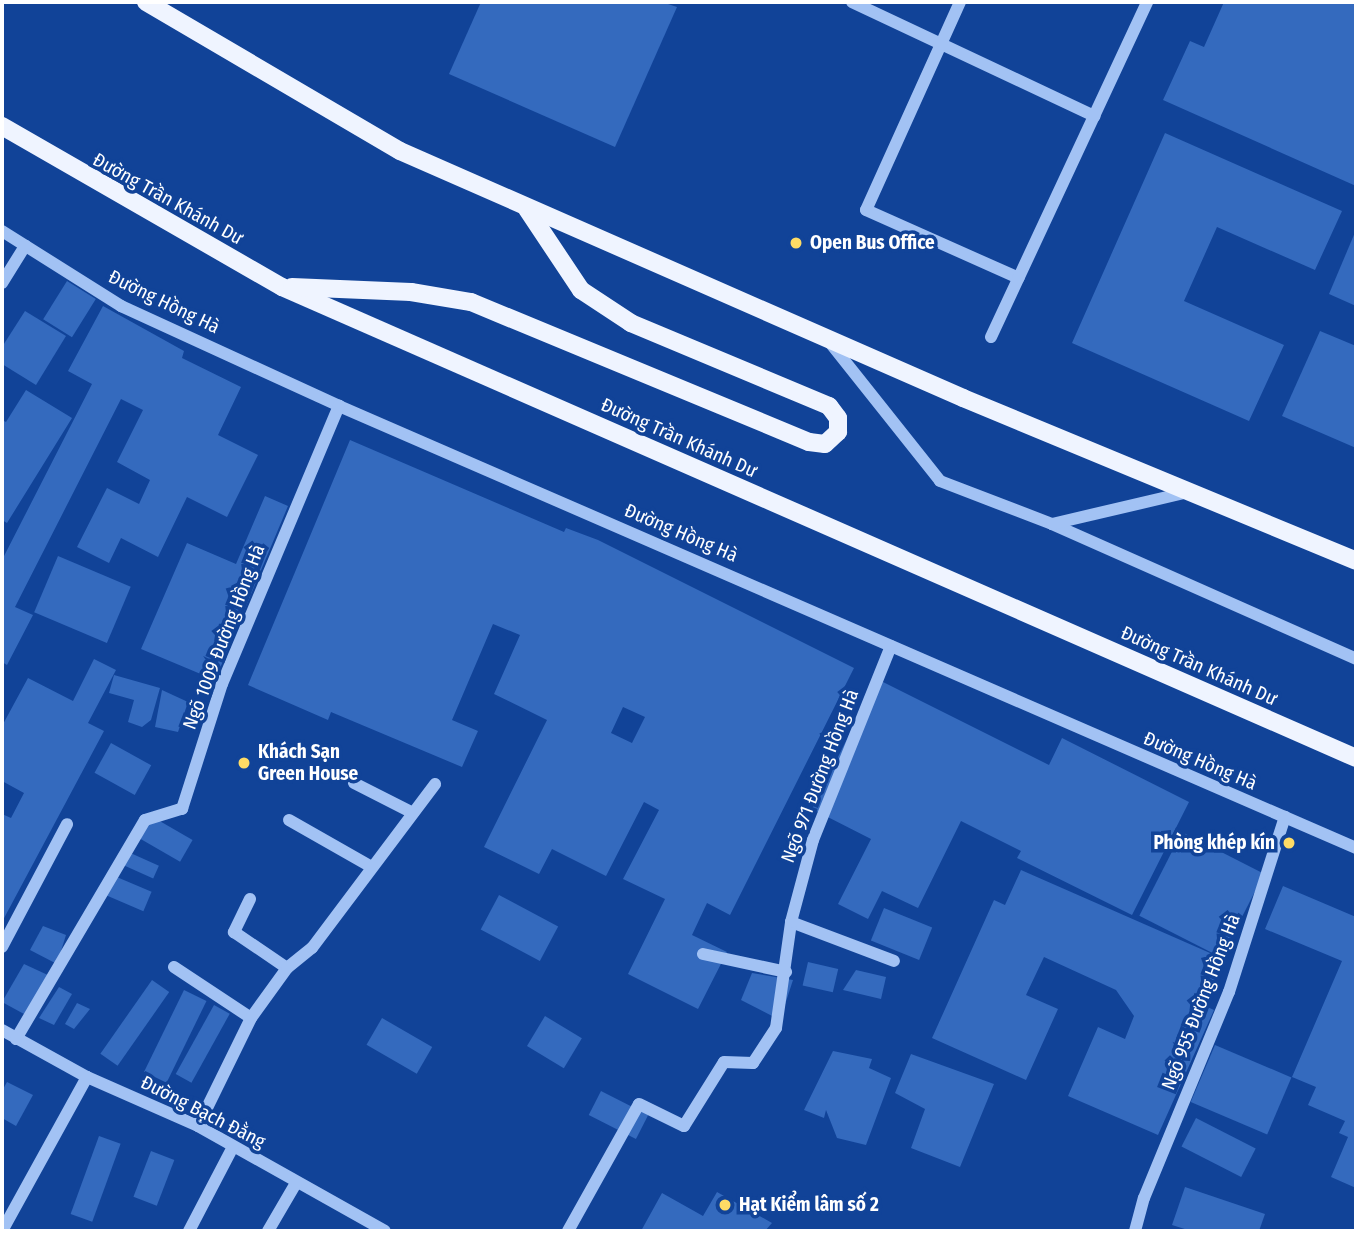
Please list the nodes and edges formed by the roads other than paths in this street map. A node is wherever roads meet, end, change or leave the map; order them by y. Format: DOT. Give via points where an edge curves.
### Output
graph roads {
  1 [pos="146,2"];
  2 [pos="852,2"];
  3 [pos="960,2"];
  4 [pos="1147,2"];
  5 [pos="941,44"];
  6 [pos="1094,116"];
  7 [pos="2,126"];
  8 [pos="527,209"];
  9 [pos="2,231"];
  10 [pos="25,246"];
  11 [pos="1019,278"];
  12 [pos="2,283"];
  13 [pos="282,286"];
  14 [pos="826,337"];
  15 [pos="991,337"];
  16 [pos="339,406"];
  17 [pos="1189,492"];
  18 [pos="1052,524"];
  19 [pos="1356,561"];
  20 [pos="891,646"];
  21 [pos="1356,659"];
  22 [pos="1356,758"];
  23 [pos="354,783"];
  24 [pos="435,783"];
  25 [pos="413,813"];
  26 [pos="1285,817"];
  27 [pos="289,820"];
  28 [pos="67,824"];
  29 [pos="1356,848"];
  30 [pos="370,866"];
  31 [pos="250,899"];
  32 [pos="791,922"];
  33 [pos="2,947"];
  34 [pos="703,954"];
  35 [pos="894,961"];
  36 [pos="174,967"];
  37 [pos="287,968"];
  38 [pos="786,972"];
  39 [pos="251,1018"];
  40 [pos="2,1030"];
  41 [pos="16,1039"];
  42 [pos="88,1077"];
  43 [pos="198,1126"];
  44 [pos="233,1147"];
  45 [pos="296,1183"];
  46 [pos="2,1231"];
  47 [pos="189,1231"];
  48 [pos="268,1231"];
  49 [pos="385,1231"];
  50 [pos="568,1231"];
  51 [pos="1135,1231"];
  1 -- 8 [label="main road" via="400,151"];
  2 -- 5 [label="street"];
  3 -- 5 [label="street"];
  4 -- 6 [label="street"];
  5 -- 6 [label="street"];
  5 -- 11 [label="street" via="866,210"];
  6 -- 11 [label="street"];
  7 -- 13 [label="main road, Đường Trần Khánh Dư"];
  8 -- 13 [label="main road" via="581,290 631,323 829,406 838,418 838,432 825,443 809,442 471,302 411,292"];
  8 -- 14 [label="main road"];
  9 -- 10 [label="street, Đường Hồng Hà"];
  10 -- 12 [label="street"];
  10 -- 16 [label="street, Đường Hồng Hà" via="121,306"];
  11 -- 15 [label="street"];
  13 -- 22 [label="main road, Đường Trần Khánh Dư"];
  14 -- 17 [label="main road"];
  14 -- 18 [label="street" via="940,481"];
  16 -- 20 [label="street, Đường Hồng Hà"];
  16 -- 41 [label="street, Ngõ 1009 Đường Hồng Hà" via="222,684 182,808 145,820"];
  17 -- 18 [label="street"];
  17 -- 19 [label="main road"];
  18 -- 21 [label="street"];
  20 -- 26 [label="street, Đường Hồng Hà"];
  20 -- 32 [label="street, Ngõ 971 Đường Hồng Hà" via="813,840"];
  23 -- 25 [label="street"];
  24 -- 25 [label="street"];
  25 -- 30 [label="street"];
  26 -- 29 [label="street, Đường Hồng Hà"];
  26 -- 51 [label="street, Ngõ 955 Đường Hồng Hà" via="1229,992 1144,1198"];
  27 -- 30 [label="street"];
  28 -- 33 [label="street"];
  30 -- 37 [label="street" via="312,948"];
  31 -- 37 [label="street" via="234,932"];
  32 -- 35 [label="street"];
  32 -- 38 [label="street, Ngõ 971 Đường Hồng Hà"];
  34 -- 38 [label="street"];
  36 -- 39 [label="street"];
  37 -- 39 [label="street"];
  38 -- 50 [label="street, Ngõ 971 Đường Hồng Hà" via="776,1028 753,1063 724,1062 684,1126 639,1104"];
  39 -- 43 [label="street"];
  40 -- 41 [label="street, Đường Bạch Đằng"];
  41 -- 42 [label="street, Đường Bạch Đằng"];
  42 -- 43 [label="street, Đường Bạch Đằng"];
  42 -- 46 [label="street"];
  43 -- 44 [label="street, Đường Bạch Đằng"];
  44 -- 45 [label="street, Đường Bạch Đằng"];
  44 -- 47 [label="street"];
  45 -- 48 [label="street"];
  45 -- 49 [label="street, Đường Bạch Đằng"];
}
